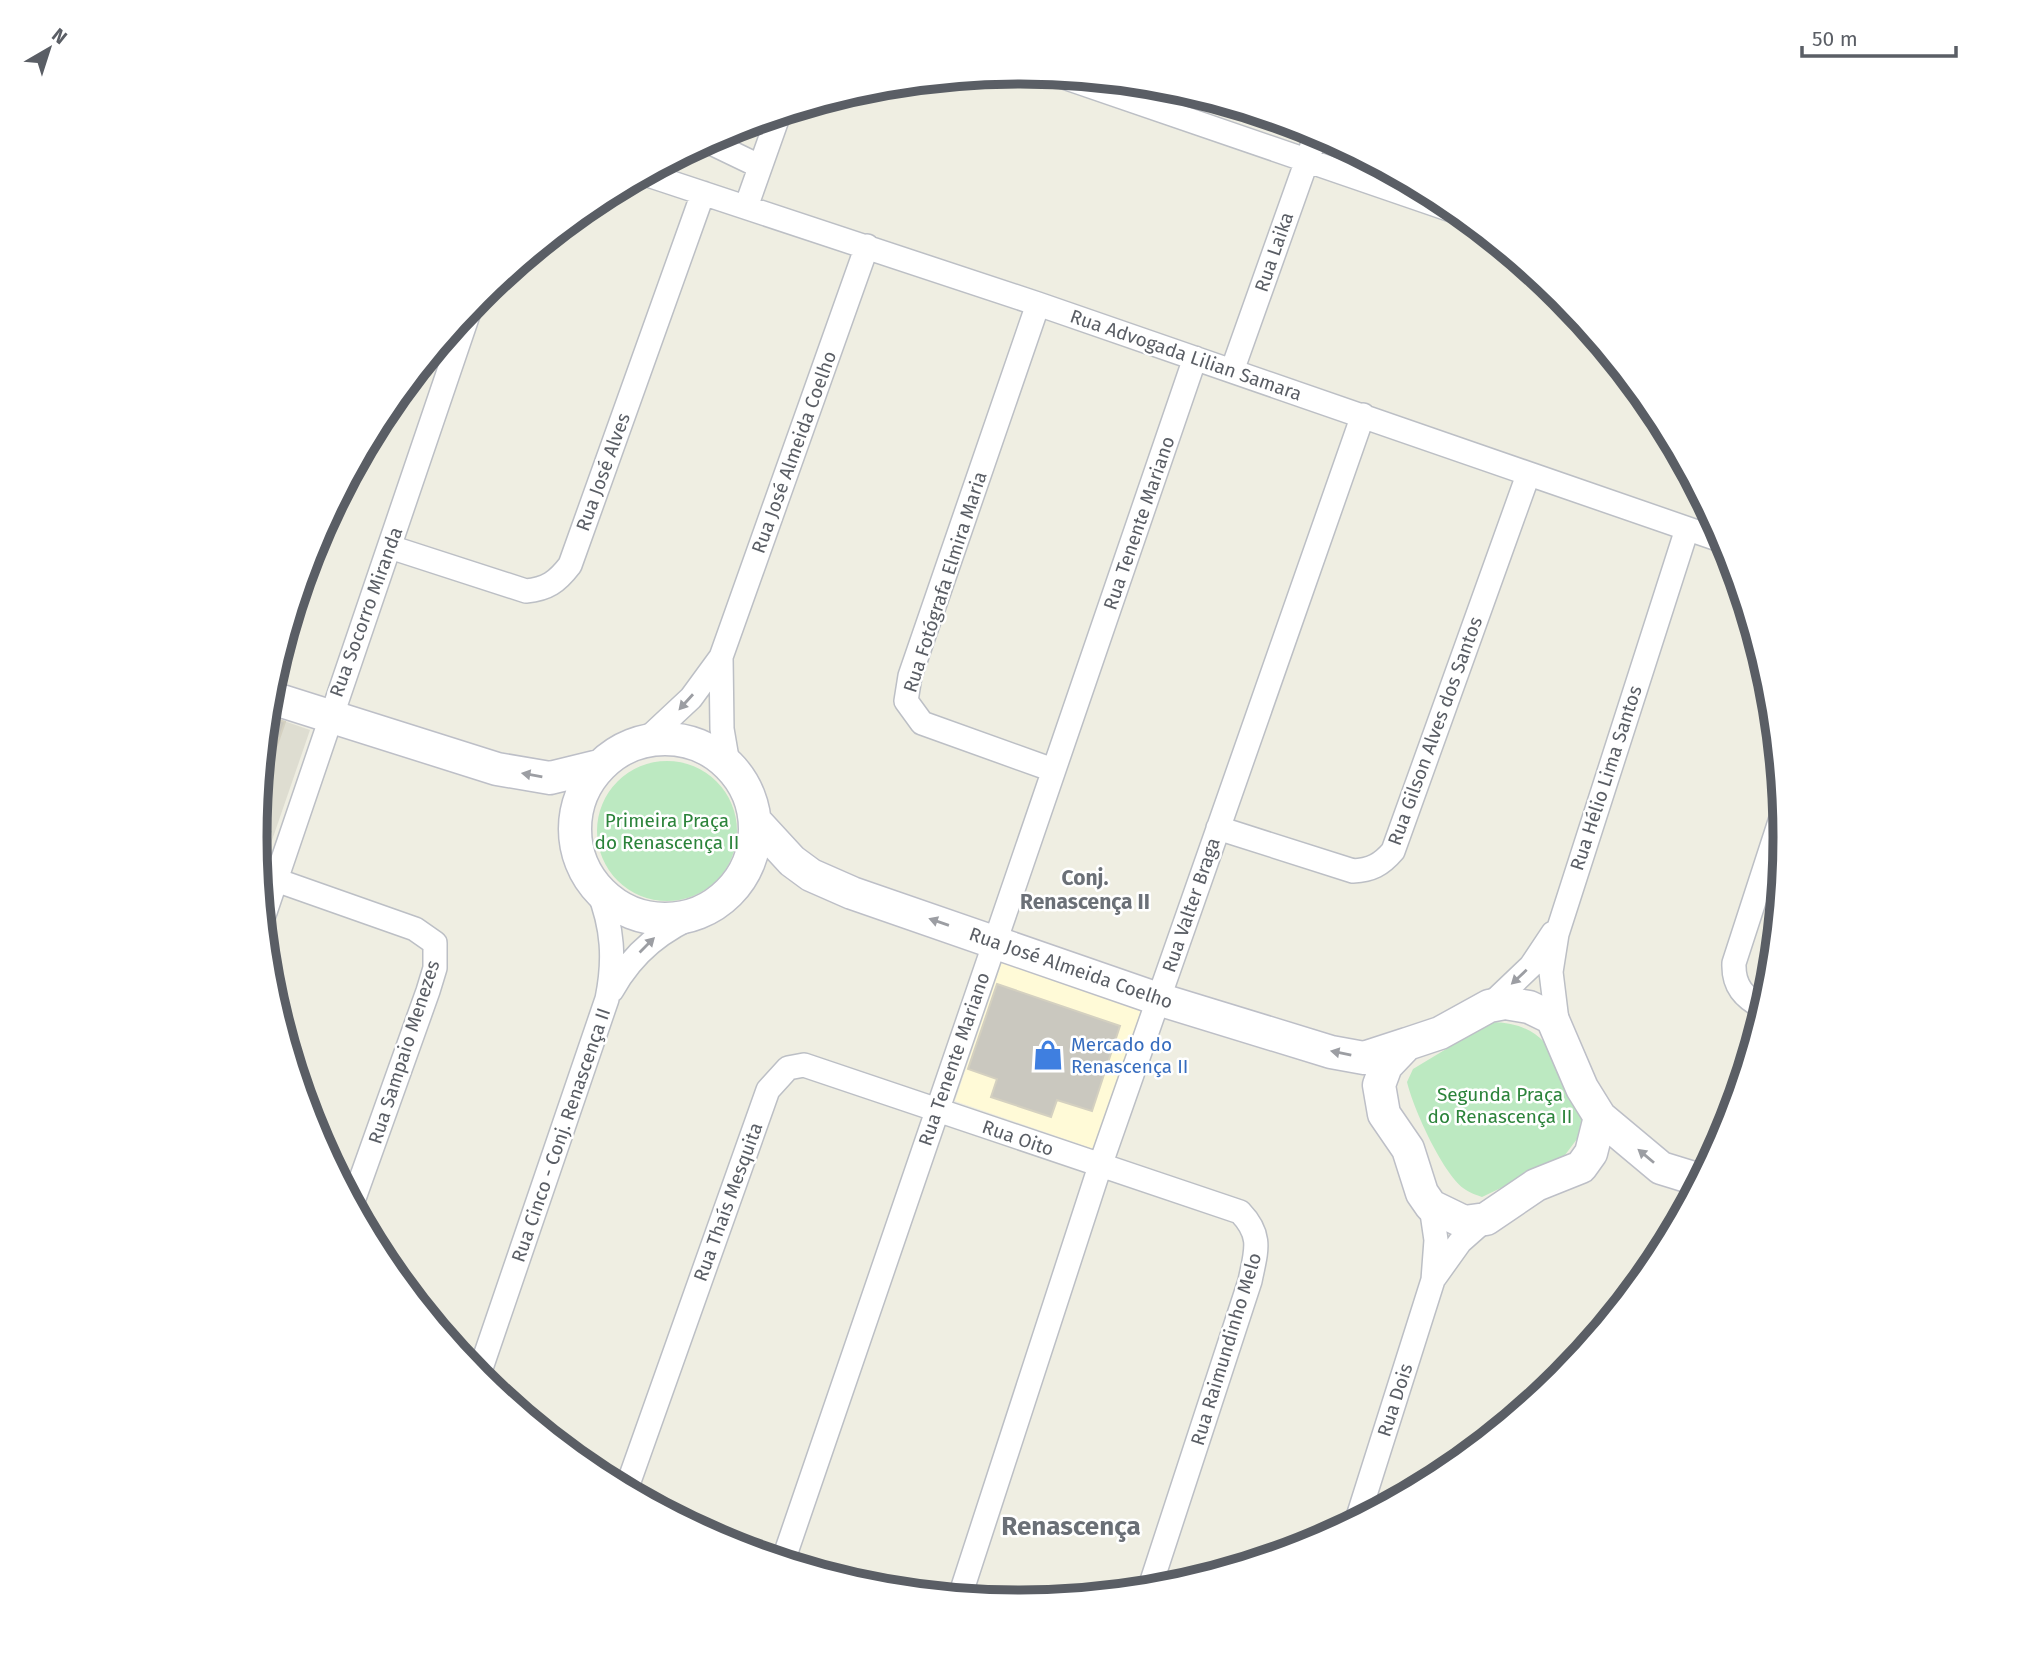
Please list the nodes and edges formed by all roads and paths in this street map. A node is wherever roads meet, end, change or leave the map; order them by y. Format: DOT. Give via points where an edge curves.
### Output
graph roads {
  1 [pos="1096,88"];
  2 [pos="775,125"];
  3 [pos="1313,143"];
  4 [pos="719,147"];
  5 [pos="1306,162"];
  6 [pos="759,166"];
  7 [pos="657,178"];
  8 [pos="703,193"];
  9 [pos="1421,200"];
  10 [pos="746,207"];
  11 [pos="867,246"];
  12 [pos="1038,304"];
  13 [pos="462,332"];
  14 [pos="1195,358"];
  15 [pos="1233,371"];
  16 [pos="1363,415"];
  17 [pos="1528,475"];
  18 [pos="1687,529"];
  19 [pos="1709,534"];
  20 [pos="390,547"];
  21 [pos="721,657"];
  22 [pos="279,700"];
  23 [pos="329,716"];
  24 [pos="645,741"];
  25 [pos="728,764"];
  26 [pos="599,766"];
  27 [pos="1053,770"];
  28 [pos="757,823"];
  29 [pos="1217,828"];
  30 [pos="1773,844"];
  31 [pos="276,880"];
  32 [pos="598,890"];
  33 [pos="270,898"];
  34 [pos="1566,901"];
  35 [pos="703,912"];
  36 [pos="994,941"];
  37 [pos="607,999"];
  38 [pos="1158,999"];
  39 [pos="1755,1001"];
  40 [pos="1489,1006"];
  41 [pos="1559,1031"];
  42 [pos="1406,1044"];
  43 [pos="936,1110"];
  44 [pos="1600,1117"];
  45 [pos="1101,1166"];
  46 [pos="1691,1177"];
  47 [pos="356,1191"];
  48 [pos="1431,1206"];
  49 [pos="1486,1219"];
  50 [pos="1433,1280"];
  51 [pos="483,1363"];
  52 [pos="629,1480"];
  53 [pos="1361,1508"];
  54 [pos="786,1552"];
  55 [pos="1153,1578"];
  56 [pos="963,1587"];
  1 -- 5 [label="street"];
  2 -- 6 [label="street"];
  3 -- 5 [label="street, Rua Laika"];
  4 -- 6 [label="street"];
  5 -- 9 [label="street"];
  5 -- 15 [label="street, Rua Laika"];
  6 -- 10 [label="street"];
  7 -- 8 [label="street, Rua Advogada Lilian Samara"];
  8 -- 10 [label="street, Rua Advogada Lilian Samara"];
  8 -- 20 [label="street, Rua José Alves" via="570,565 561,578 547,587 526,591"];
  10 -- 11 [label="street, Rua Advogada Lilian Samara"];
  11 -- 12 [label="street, Rua Advogada Lilian Samara"];
  11 -- 21 [label="street, Rua José Almeida Coelho"];
  12 -- 14 [label="street, Rua Advogada Lilian Samara"];
  12 -- 27 [label="street, Rua Fotógrafa Elmira Maria" via="910,676 906,701 922,723"];
  13 -- 20 [label="street, Rua Socorro Miranda"];
  14 -- 15 [label="street, Rua Advogada Lilian Samara"];
  14 -- 27 [label="street, Rua Tenente Mariano"];
  15 -- 16 [label="street, Rua Advogada Lilian Samara"];
  16 -- 17 [label="street, Rua Advogada Lilian Samara"];
  16 -- 29 [label="street, Rua Valter Braga"];
  17 -- 18 [label="street, Rua Advogada Lilian Samara"];
  17 -- 29 [label="street, Rua Gilson Alves dos Santos" via="1393,851 1386,859 1366,870 1353,871"];
  18 -- 19 [label="street, Rua Advogada Lilian Samara"];
  18 -- 34 [label="street, Rua Hélio Lima Santos"];
  20 -- 23 [label="street, Rua Socorro Miranda"];
  21 -- 24 [label="street, one-way" via="691,698"];
  21 -- 25 [label="street" via="721,722"];
  22 -- 23 [label="street"];
  26 -- 23 [label="street, one-way" via="550,778 497,769"];
  23 -- 31 [label="street, Rua Socorro Miranda"];
  24 -- 25 [label="street" via="694,743"];
  24 -- 26 [label="street" via="623,748"];
  25 -- 28 [label="street" via="744,785"];
  26 -- 32 [label="street" via="580,796 575,820 576,845"];
  27 -- 36 [label="street, Rua Tenente Mariano"];
  28 -- 35 [label="street" via="740,881"];
  36 -- 28 [label="street, Rua José Almeida Coelho, one-way" via="811,876"];
  29 -- 38 [label="street, Rua Valter Braga"];
  30 -- 39 [label="street" via="1734,963 1733,975 1741,991"];
  31 -- 33 [label="street, Rua Socorro Miranda"];
  31 -- 47 [label="street, Rua Sampaio Menezes" via="415,929 435,943 428,991"];
  32 -- 35 [label="street" via="621,908 647,918 676,919"];
  32 -- 37 [label="street, Rua Cinco - Conj. Renascença II" via="613,947"];
  34 -- 40 [label="street, one-way" via="1538,957"];
  34 -- 41 [label="street, Rua Hélio Lima Santos" via="1551,972"];
  37 -- 35 [label="street, one-way" via="622,972 652,939"];
  36 -- 38 [label="street, Rua José Almeida Coelho"];
  36 -- 43 [label="street, Rua Tenente Mariano"];
  37 -- 51 [label="street, Rua Cinco - Conj. Renascença II"];
  42 -- 38 [label="street, Rua José Almeida Coelho, one-way" via="1364,1058"];
  38 -- 45 [label="street, Rua Valter Braga"];
  40 -- 41 [label="street" via="1529,1007 1552,1018"];
  40 -- 42 [label="street" via="1440,1033"];
  41 -- 44 [label="street" via="1582,1088"];
  42 -- 48 [label="street" via="1386,1066 1379,1085 1384,1114 1408,1149"];
  43 -- 45 [label="street, Rua Oito"];
  43 -- 52 [label="street, Rua Thaís Mesquita" via="804,1065 788,1068 773,1080"];
  43 -- 54 [label="street, Rua Tenente Mariano"];
  46 -- 44 [label="street, one-way" via="1661,1168"];
  44 -- 49 [label="street" via="1591,1153 1581,1167 1536,1185"];
  45 -- 55 [label="street, Rua Raimundinho Melo" via="1240,1212 1252,1224 1256,1237 1250,1281"];
  45 -- 56 [label="street, Rua Valter Braga"];
  48 -- 49 [label="street" via="1464,1222"];
  48 -- 50 [label="street" via="1436,1240"];
  49 -- 50 [label="street" via="1460,1242"];
  50 -- 53 [label="street, Rua Dois"];
}
